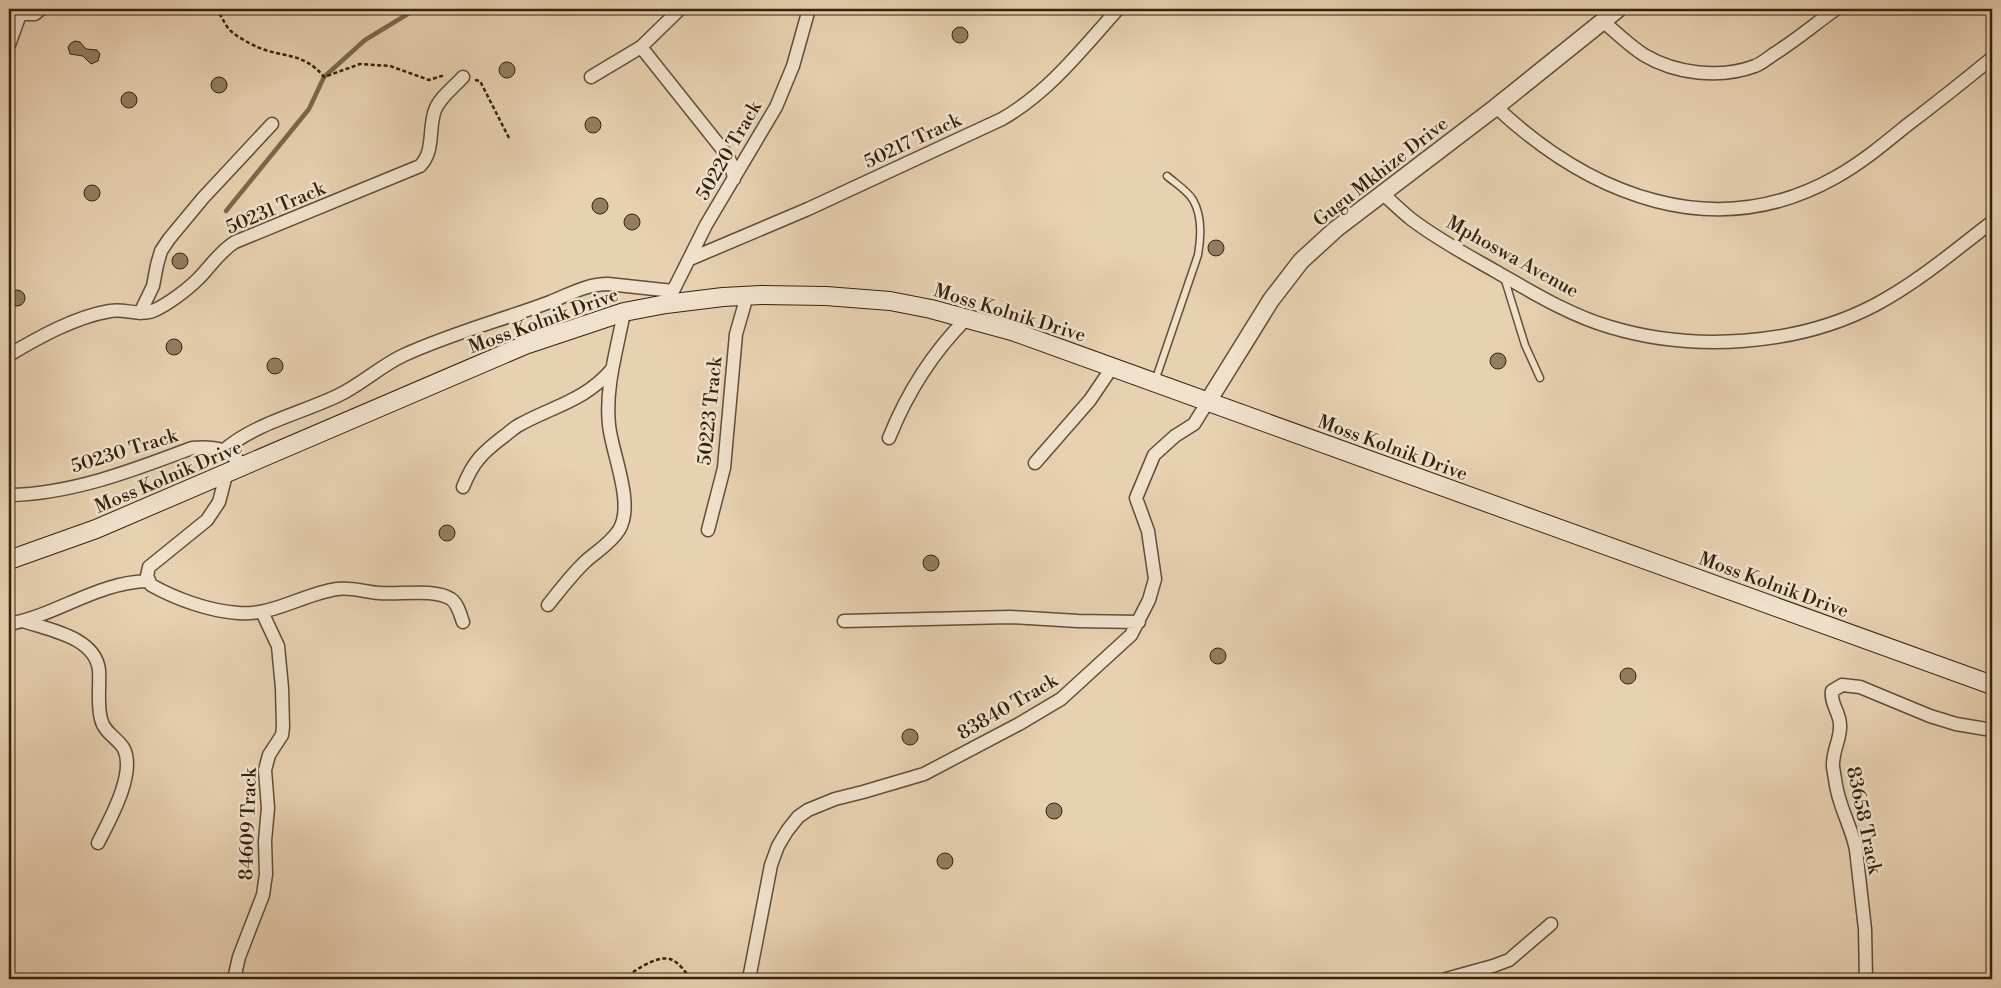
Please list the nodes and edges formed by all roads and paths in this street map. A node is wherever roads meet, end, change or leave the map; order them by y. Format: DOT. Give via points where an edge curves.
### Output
graph roads {
  1 [pos="41,9"];
  2 [pos="215,9"];
  3 [pos="680,9"];
  4 [pos="809,9"];
  5 [pos="1118,9"];
  6 [pos="1618,9"];
  7 [pos="1836,9"];
  8 [pos="17,17"];
  9 [pos="1603,21"];
  10 [pos="9,45"];
  11 [pos="641,46"];
  12 [pos="1992,58"];
  13 [pos="463,77"];
  14 [pos="591,77"];
  15 [pos="1496,106"];
  16 [pos="272,124"];
  17 [pos="509,138"];
  18 [pos="1167,176"];
  19 [pos="734,179"];
  20 [pos="1383,194"];
  21 [pos="1992,222"];
  22 [pos="690,259"];
  23 [pos="1504,276"];
  24 [pos="747,296"];
  25 [pos="670,297"];
  26 [pos="624,312"];
  27 [pos="140,313"];
  28 [pos="967,318"];
  29 [pos="9,355"];
  30 [pos="1113,366"];
  31 [pos="612,369"];
  32 [pos="1540,378"];
  33 [pos="1154,382"];
  34 [pos="1207,403"];
  35 [pos="889,438"];
  36 [pos="224,450"];
  37 [pos="1035,462"];
  38 [pos="246,466"];
  39 [pos="226,475"];
  40 [pos="463,487"];
  41 [pos="9,495"];
  42 [pos="708,530"];
  43 [pos="9,560"];
  44 [pos="148,581"];
  45 [pos="548,605"];
  46 [pos="262,612"];
  47 [pos="23,621"];
  48 [pos="844,621"];
  49 [pos="464,622"];
  50 [pos="1139,622"];
  51 [pos="9,624"];
  52 [pos="1992,685"];
  53 [pos="1992,730"];
  54 [pos="98,843"];
  55 [pos="1551,924"];
  56 [pos="234,979"];
  57 [pos="622,979"];
  58 [pos="691,979"];
  59 [pos="749,979"];
  60 [pos="1446,979"];
  61 [pos="1866,979"];
  1 -- 8 [label="street" via="35,14"];
  2 -- 13 [label="path" via="229,30 257,47 301,58 324,77 360,64 390,66 429,80 444,75"];
  3 -- 11 [label="street"];
  4 -- 19 [label="street, 50220 Track" via="784,89"];
  5 -- 22 [label="street, 50217 Track" via="1055,78 1014,112 808,210"];
  6 -- 9 [label="street, Gugu Mkhize Drive"];
  7 -- 9 [label="street" via="1756,66 1727,73 1704,74 1674,67 1645,55"];
  8 -- 10 [label="street"];
  9 -- 15 [label="street, Gugu Mkhize Drive"];
  11 -- 14 [label="street"];
  11 -- 19 [label="street" via="727,155 732,163"];
  12 -- 15 [label="street" via="1871,154 1836,177 1770,203 1730,209 1669,205 1640,198 1608,184 1520,130"];
  13 -- 17 [label="path" via="480,81"];
  13 -- 27 [label="street, 50231 Track" via="435,109 429,150 420,166 235,242 224,249 186,290 155,310"];
  15 -- 20 [label="street, Gugu Mkhize Drive"];
  16 -- 27 [label="street" via="168,239 159,258 153,286"];
  18 -- 33 [label="lane" via="1193,200 1199,218 1200,242"];
  19 -- 22 [label="street, 50220 Track"];
  20 -- 23 [label="street, Mphoswa Avenue" via="1412,219"];
  20 -- 34 [label="street, Gugu Mkhize Drive" via="1301,260 1271,300"];
  21 -- 23 [label="street, Mphoswa Avenue" via="1911,284 1875,305 1816,327 1759,340 1706,343 1640,335 1608,326 1548,301"];
  22 -- 25 [label="street, 50220 Track"];
  23 -- 32 [label="lane" via="1525,345"];
  24 -- 25 [label="main road, Moss Kolnik Drive"];
  24 -- 28 [label="main road, Moss Kolnik Drive" via="802,295 890,301"];
  24 -- 42 [label="street, 50223 Track" via="736,334 724,468"];
  25 -- 26 [label="main road, Moss Kolnik Drive"];
  25 -- 36 [label="street" via="622,285 592,285 395,359 337,396 280,418"];
  26 -- 31 [label="street"];
  26 -- 38 [label="main road, Moss Kolnik Drive" via="525,345"];
  27 -- 29 [label="street, 50231 Track" via="119,310 100,313"];
  28 -- 30 [label="main road, Moss Kolnik Drive"];
  28 -- 35 [label="street" via="949,336 912,387"];
  30 -- 33 [label="main road, Moss Kolnik Drive"];
  30 -- 37 [label="street" via="1090,400"];
  31 -- 40 [label="street" via="593,389 520,424 489,448 475,460"];
  31 -- 45 [label="street" via="607,405 624,518 612,539 586,561"];
  33 -- 34 [label="main road, Moss Kolnik Drive"];
  34 -- 50 [label="street, 83840 Track" via="1194,424 1154,456 1136,498 1148,531 1155,579"];
  34 -- 52 [label="main road, Moss Kolnik Drive"];
  36 -- 38 [label="street"];
  36 -- 41 [label="street, 50230 Track" via="192,448 97,481"];
  38 -- 39 [label="main road, Moss Kolnik Drive"];
  39 -- 43 [label="main road, Moss Kolnik Drive" via="96,529"];
  39 -- 44 [label="street" via="219,502 212,513 196,530 153,563 148,571"];
  44 -- 46 [label="street" via="165,592 212,608 238,613"];
  44 -- 47 [label="street" via="105,588"];
  46 -- 49 [label="street" via="337,589 356,589 446,596 456,603"];
  46 -- 56 [label="street, 84609 Track" via="278,646 282,732 265,770 268,808 265,886"];
  47 -- 51 [label="street"];
  47 -- 54 [label="street" via="74,639 96,657 102,725 121,745 126,759 123,787"];
  48 -- 50 [label="street" via="1010,617"];
  50 -- 59 [label="street, 83840 Track" via="1122,644 1082,681 1041,712 924,774 834,799 798,817 783,838 772,865"];
  53 -- 61 [label="street, 83658 Track" via="1938,718 1860,687 1842,685 1832,691 1841,728 1833,752 1833,764 1839,799 1856,850 1865,929"];
  55 -- 60 [label="street" via="1509,960"];
  57 -- 58 [label="path" via="659,959 671,959"];
}
